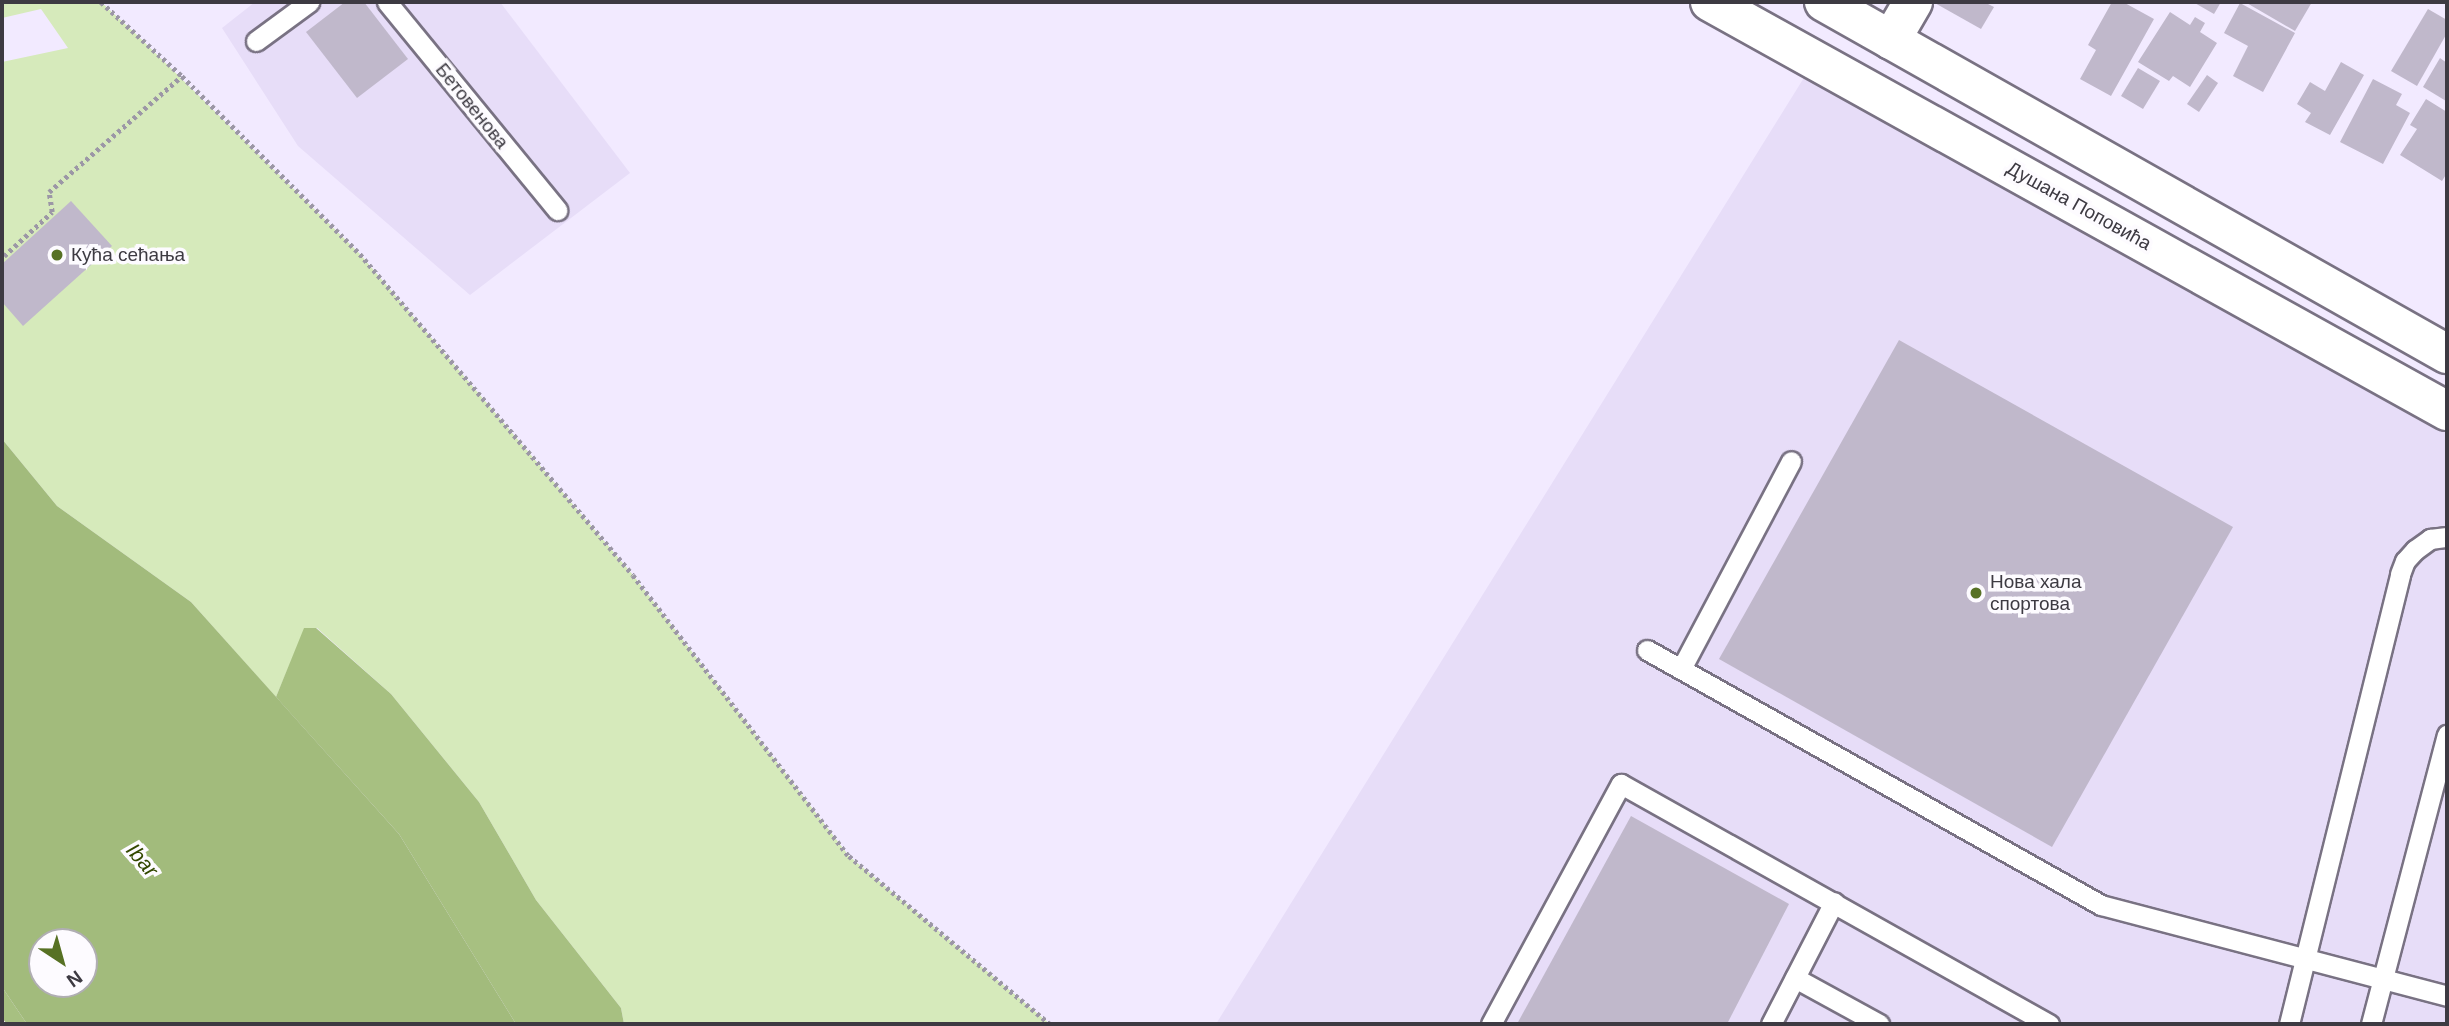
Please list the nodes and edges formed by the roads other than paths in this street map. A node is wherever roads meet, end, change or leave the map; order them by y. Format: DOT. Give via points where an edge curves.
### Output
graph roads {
  1 [pos="309,2"];
  2 [pos="387,2"];
  3 [pos="1710,2"];
  4 [pos="1824,2"];
  5 [pos="1913,2"];
  6 [pos="1891,40"];
  7 [pos="256,41"];
  8 [pos="557,210"];
  9 [pos="2447,354"];
  10 [pos="2447,411"];
  11 [pos="1791,461"];
  12 [pos="2447,537"];
  13 [pos="1647,650"];
  14 [pos="1681,669"];
  15 [pos="2447,735"];
  16 [pos="1834,902"];
  17 [pos="2307,958"];
  18 [pos="1795,978"];
  19 [pos="2383,978"];
  20 [pos="2447,996"];
  21 [pos="1491,1024"];
  22 [pos="1770,1024"];
  23 [pos="1879,1024"];
  24 [pos="2049,1024"];
  25 [pos="2289,1024"];
  26 [pos="2371,1024"];
  1 -- 7 [label="lane"];
  2 -- 8 [label="lane, Бетовенова"];
  3 -- 10 [label="main road, Душана Поповића"];
  4 -- 6 [label="main road"];
  5 -- 6 [label="main road"];
  6 -- 9 [label="main road"];
  11 -- 14 [label="lane"];
  12 -- 17 [label="lane" via="2430,539 2415,550 2400,574"];
  13 -- 14 [label="lane"];
  14 -- 17 [label="lane" via="2101,905"];
  15 -- 19 [label="lane"];
  16 -- 18 [label="lane"];
  16 -- 21 [label="lane" via="1621,784"];
  16 -- 24 [label="lane"];
  17 -- 19 [label="lane"];
  17 -- 25 [label="lane"];
  18 -- 22 [label="lane"];
  18 -- 23 [label="lane"];
  19 -- 20 [label="lane"];
  19 -- 26 [label="lane"];
}
